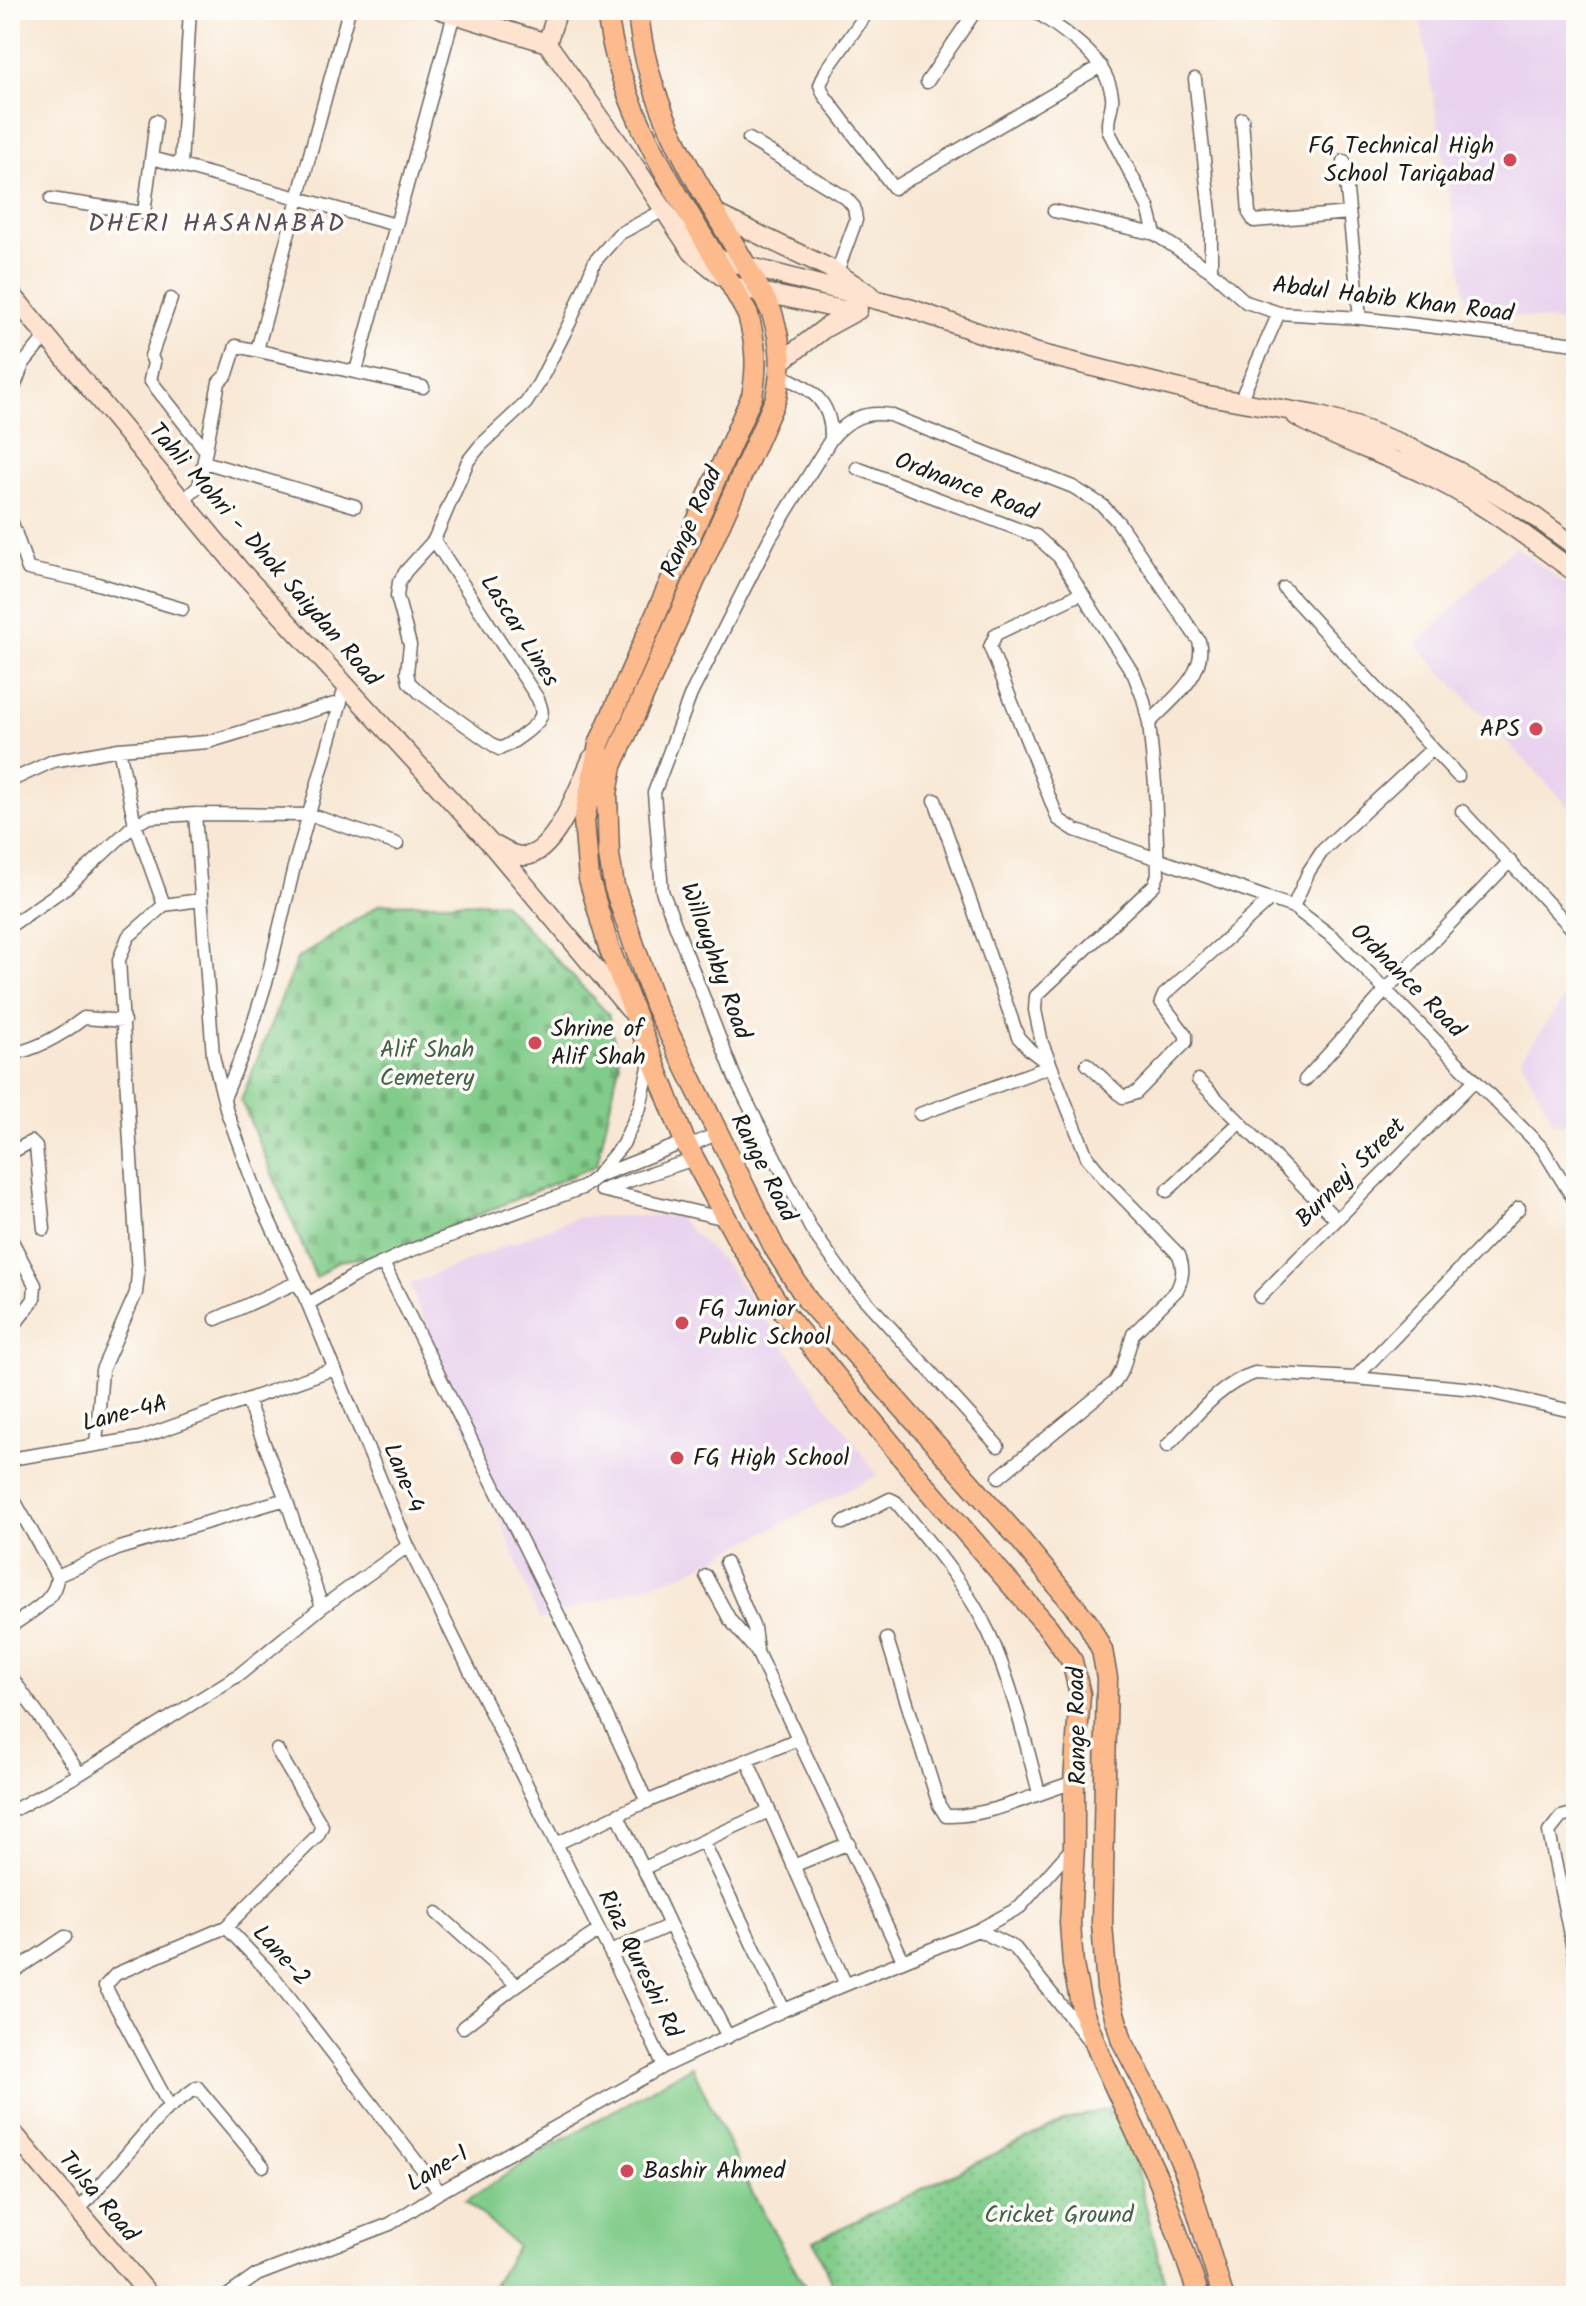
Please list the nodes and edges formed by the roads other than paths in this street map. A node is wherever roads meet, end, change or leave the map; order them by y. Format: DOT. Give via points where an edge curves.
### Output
graph roads {
  1 [pos="190,10"];
  2 [pos="349,10"];
  3 [pos="558,10"];
  4 [pos="607,10"];
  5 [pos="638,10"];
  6 [pos="869,10"];
  7 [pos="976,10"];
  8 [pos="1034,10"];
  9 [pos="447,12"];
  10 [pos="547,43"];
  11 [pos="1101,66"];
  12 [pos="1195,79"];
  13 [pos="927,82"];
  14 [pos="1242,119"];
  15 [pos="156,121"];
  16 [pos="749,139"];
  17 [pos="152,158"];
  18 [pos="1344,161"];
  19 [pos="181,165"];
  20 [pos="298,198"];
  21 [pos="51,199"];
  22 [pos="664,210"];
  23 [pos="1054,211"];
  24 [pos="1349,213"];
  25 [pos="716,214"];
  26 [pos="396,225"];
  27 [pos="1155,234"];
  28 [pos="716,258"];
  29 [pos="748,268"];
  30 [pos="1211,271"];
  31 [pos="837,272"];
  32 [pos="732,284"];
  33 [pos="10,292"];
  34 [pos="762,293"];
  35 [pos="171,299"];
  36 [pos="879,301"];
  37 [pos="858,310"];
  38 [pos="1279,313"];
  39 [pos="1360,318"];
  40 [pos="47,335"];
  41 [pos="1576,344"];
  42 [pos="257,350"];
  43 [pos="781,368"];
  44 [pos="356,371"];
  45 [pos="423,387"];
  46 [pos="10,398"];
  47 [pos="1239,403"];
  48 [pos="1287,411"];
  49 [pos="831,439"];
  50 [pos="205,456"];
  51 [pos="857,468"];
  52 [pos="183,501"];
  53 [pos="355,506"];
  54 [pos="10,517"];
  55 [pos="434,540"];
  56 [pos="1576,547"];
  57 [pos="1576,573"];
  58 [pos="1284,588"];
  59 [pos="1082,593"];
  60 [pos="182,609"];
  61 [pos="343,695"];
  62 [pos="1149,723"];
  63 [pos="599,744"];
  64 [pos="119,749"];
  65 [pos="1432,749"];
  66 [pos="1458,776"];
  67 [pos="10,781"];
  68 [pos="935,800"];
  69 [pos="1462,811"];
  70 [pos="195,814"];
  71 [pos="311,815"];
  72 [pos="135,824"];
  73 [pos="490,843"];
  74 [pos="397,844"];
  75 [pos="1157,859"];
  76 [pos="1510,861"];
  77 [pos="1271,899"];
  78 [pos="200,900"];
  79 [pos="164,905"];
  80 [pos="1293,907"];
  81 [pos="10,926"];
  82 [pos="1576,933"];
  83 [pos="1386,990"];
  84 [pos="634,1014"];
  85 [pos="124,1021"];
  86 [pos="10,1054"];
  87 [pos="651,1058"];
  88 [pos="1087,1064"];
  89 [pos="1051,1066"];
  90 [pos="1198,1080"];
  91 [pos="1305,1080"];
  92 [pos="1474,1081"];
  93 [pos="223,1098"];
  94 [pos="920,1114"];
  95 [pos="1239,1123"];
  96 [pos="716,1134"];
  97 [pos="689,1149"];
  98 [pos="10,1153"];
  99 [pos="596,1177"];
  100 [pos="582,1188"];
  101 [pos="601,1190"];
  102 [pos="1167,1191"];
  103 [pos="1576,1203"];
  104 [pos="1519,1208"];
  105 [pos="726,1219"];
  106 [pos="1336,1219"];
  107 [pos="44,1229"];
  108 [pos="10,1237"];
  109 [pos="383,1263"];
  110 [pos="298,1282"];
  111 [pos="1260,1297"];
  112 [pos="308,1304"];
  113 [pos="216,1319"];
  114 [pos="10,1331"];
  115 [pos="333,1369"];
  116 [pos="1355,1378"];
  117 [pos="247,1400"];
  118 [pos="1576,1412"];
  119 [pos="96,1445"];
  120 [pos="998,1446"];
  121 [pos="1167,1446"];
  122 [pos="10,1459"];
  123 [pos="999,1477"];
  124 [pos="10,1493"];
  125 [pos="286,1499"];
  126 [pos="843,1523"];
  127 [pos="408,1546"];
  128 [pos="726,1563"];
  129 [pos="57,1576"];
  130 [pos="706,1576"];
  131 [pos="322,1607"];
  132 [pos="10,1627"];
  133 [pos="887,1639"];
  134 [pos="757,1652"];
  135 [pos="10,1675"];
  136 [pos="798,1739"];
  137 [pos="277,1750"];
  138 [pos="747,1760"];
  139 [pos="80,1774"];
  140 [pos="1074,1782"];
  141 [pos="1039,1793"];
  142 [pos="647,1802"];
  143 [pos="769,1811"];
  144 [pos="10,1812"];
  145 [pos="1576,1813"];
  146 [pos="618,1815"];
  147 [pos="703,1841"];
  148 [pos="849,1843"];
  149 [pos="556,1844"];
  150 [pos="1074,1846"];
  151 [pos="793,1866"];
  152 [pos="644,1868"];
  153 [pos="437,1913"];
  154 [pos="670,1925"];
  155 [pos="226,1927"];
  156 [pos="978,1930"];
  157 [pos="598,1931"];
  158 [pos="65,1937"];
  159 [pos="610,1952"];
  160 [pos="903,1960"];
  161 [pos="1576,1964"];
  162 [pos="10,1974"];
  163 [pos="845,1983"];
  164 [pos="517,1985"];
  165 [pos="784,2010"];
  166 [pos="463,2027"];
  167 [pos="728,2037"];
  168 [pos="1099,2053"];
  169 [pos="664,2066"];
  170 [pos="170,2107"];
  171 [pos="10,2129"];
  172 [pos="263,2166"];
  173 [pos="440,2192"];
  174 [pos="78,2211"];
  175 [pos="150,2296"];
  176 [pos="227,2296"];
  177 [pos="1199,2296"];
  178 [pos="1223,2296"];
  1 -- 19 [label="street"];
  2 -- 20 [label="street"];
  3 -- 10 [label="street"];
  4 -- 28 [label="main road" via="619,72 634,107"];
  5 -- 25 [label="main road, Range Road" via="645,59 668,129"];
  6 -- 11 [label="street" via="820,85 894,188"];
  7 -- 13 [label="street"];
  8 -- 11 [label="street"];
  9 -- 10 [label="street"];
  9 -- 26 [label="street"];
  10 -- 22 [label="street"];
  11 -- 27 [label="street" via="1113,101 1107,126 1148,207"];
  12 -- 30 [label="street" via="1211,221"];
  14 -- 24 [label="street" via="1249,213 1254,221"];
  15 -- 17 [label="street"];
  16 -- 31 [label="street" via="854,207 856,220"];
  17 -- 19 [label="street"];
  17 -- 21 [label="street" via="144,213"];
  18 -- 24 [label="street"];
  19 -- 20 [label="street"];
  20 -- 26 [label="street"];
  20 -- 42 [label="street"];
  22 -- 32 [label="street" via="692,252"];
  22 -- 55 [label="street, Lascar Lines" via="619,234 595,261 539,383 468,461"];
  23 -- 27 [label="street"];
  24 -- 39 [label="street"];
  25 -- 29 [label="main road, Range Road"];
  25 -- 31 [label="street"];
  26 -- 44 [label="street"];
  27 -- 30 [label="street, Abdul Habib Khan Road"];
  28 -- 29 [label="street"];
  28 -- 32 [label="main road"];
  29 -- 34 [label="main road, Range Road"];
  29 -- 36 [label="street"];
  30 -- 38 [label="street, Abdul Habib Khan Road" via="1246,302"];
  31 -- 36 [label="street"];
  32 -- 34 [label="street"];
  32 -- 63 [label="main road" via="756,342 752,396"];
  33 -- 40 [label="street, Tahli Mohri - Dhok Saiydan Road"];
  34 -- 37 [label="street"];
  34 -- 43 [label="main road, Range Road" via="781,343"];
  35 -- 50 [label="street" via="151,356 150,380"];
  36 -- 37 [label="street"];
  36 -- 47 [label="street" via="1034,352"];
  37 -- 43 [label="street" via="825,328"];
  38 -- 39 [label="street, Abdul Habib Khan Road"];
  38 -- 47 [label="street"];
  39 -- 41 [label="street, Abdul Habib Khan Road"];
  40 -- 46 [label="street" via="23,364"];
  40 -- 52 [label="street, Tahli Mohri - Dhok Saiydan Road"];
  42 -- 44 [label="street"];
  42 -- 50 [label="street" via="234,348 227,374 219,382"];
  43 -- 49 [label="street" via="821,401 831,422"];
  43 -- 96 [label="main road, Range Road" via="776,398 612,766 607,794 614,886 655,1005"];
  44 -- 45 [label="street"];
  47 -- 48 [label="street"];
  48 -- 56 [label="street" via="1316,415 1400,443 1489,488"];
  48 -- 57 [label="street" via="1345,443 1420,471 1467,496"];
  49 -- 62 [label="street" via="861,415 890,415 1073,487 1102,505 1202,652 1187,683"];
  49 -- 120 [label="street, Willoughby Road" via="770,538 691,694 654,793 662,891 735,1078 811,1229 849,1282"];
  50 -- 52 [label="street" via="199,486"];
  50 -- 53 [label="street"];
  51 -- 59 [label="street, Ordnance Road" via="1036,536 1059,557"];
  52 -- 61 [label="street, Tahli Mohri - Dhok Saiydan Road"];
  54 -- 60 [label="street" via="28,569"];
  55 -- 55 [label="street, Lascar Lines" via="399,582 397,596 410,645 409,682 499,749 506,747 540,720 538,699"];
  58 -- 65 [label="street"];
  59 -- 62 [label="street, Ordnance Road" via="1134,675"];
  59 -- 75 [label="street, Ordnance Road" via="996,634 990,647 1058,819"];
  61 -- 64 [label="street" via="208,742"];
  61 -- 71 [label="street"];
  61 -- 73 [label="street, Tahli Mohri - Dhok Saiydan Road"];
  62 -- 75 [label="street, Ordnance Road"];
  63 -- 73 [label="street" via="544,848 528,856 513,855"];
  63 -- 84 [label="main road" via="584,821 589,879"];
  64 -- 67 [label="street" via="53,761"];
  64 -- 72 [label="street"];
  65 -- 66 [label="street"];
  65 -- 80 [label="street" via="1323,850"];
  68 -- 89 [label="street" via="1018,1037"];
  69 -- 76 [label="street"];
  70 -- 71 [label="street"];
  70 -- 72 [label="street" via="150,817"];
  70 -- 78 [label="street, Lane-4"];
  71 -- 74 [label="street"];
  71 -- 93 [label="street" via="268,976"];
  72 -- 79 [label="street"];
  72 -- 81 [label="street" via="68,886"];
  73 -- 84 [label="street, Tahli Mohri - Dhok Saiydan Road"];
  75 -- 77 [label="street, Ordnance Road"];
  75 -- 89 [label="street" via="1154,885 1036,996"];
  76 -- 82 [label="street"];
  76 -- 83 [label="street"];
  77 -- 80 [label="street, Ordnance Road"];
  77 -- 88 [label="street" via="1164,995 1161,1002 1182,1028 1186,1042 1136,1093 1123,1097"];
  78 -- 79 [label="street"];
  78 -- 93 [label="street, Lane-4" via="213,1056"];
  79 -- 85 [label="street" via="128,937 119,960"];
  80 -- 83 [label="street, Ordnance Road" via="1334,938"];
  83 -- 91 [label="street"];
  83 -- 92 [label="street, Ordnance Road"];
  84 -- 87 [label="main road"];
  85 -- 86 [label="street" via="84,1018"];
  85 -- 119 [label="street" via="138,1274 136,1293 102,1370"];
  87 -- 97 [label="main road"];
  87 -- 99 [label="street" via="629,1132"];
  89 -- 94 [label="street"];
  89 -- 123 [label="street" via="1087,1157 1179,1255 1183,1272 1177,1290 1133,1334 1115,1382"];
  90 -- 95 [label="street"];
  92 -- 103 [label="street, Ordnance Road" via="1542,1148"];
  92 -- 106 [label="street, Burney' Street"];
  93 -- 110 [label="street, Lane-4" via="259,1199"];
  95 -- 102 [label="street"];
  95 -- 106 [label="street"];
  96 -- 97 [label="street"];
  96 -- 178 [label="main road, Range Road" via="808,1301 1018,1537 1088,1623 1102,1650 1107,1678 1102,1924 1107,1988 1122,2041 1186,2174"];
  97 -- 99 [label="street"];
  97 -- 101 [label="street"];
  97 -- 105 [label="main road"];
  98 -- 107 [label="street" via="31,1142 36,1147"];
  99 -- 100 [label="street"];
  100 -- 101 [label="street"];
  100 -- 109 [label="street"];
  101 -- 105 [label="street"];
  104 -- 116 [label="street"];
  105 -- 140 [label="main road" via="784,1313 1060,1641 1072,1661 1080,1694"];
  106 -- 111 [label="street, Burney' Street"];
  108 -- 114 [label="street" via="35,1285 34,1299"];
  109 -- 112 [label="street"];
  109 -- 142 [label="street"];
  110 -- 112 [label="street, Lane-4"];
  110 -- 113 [label="street"];
  112 -- 115 [label="street, Lane-4"];
  115 -- 117 [label="street, Lane-4A"];
  115 -- 127 [label="street, Lane-4"];
  116 -- 118 [label="street" via="1475,1389"];
  116 -- 121 [label="street" via="1269,1372 1242,1377"];
  117 -- 119 [label="street, Lane-4A" via="140,1438"];
  117 -- 125 [label="street"];
  119 -- 122 [label="street, Lane-4A"];
  124 -- 129 [label="street"];
  125 -- 129 [label="street" via="120,1548"];
  125 -- 131 [label="street"];
  126 -- 141 [label="street" via="890,1499 941,1556 988,1632 1020,1718"];
  127 -- 131 [label="street, Lane-4"];
  127 -- 149 [label="street, Riaz Qureshi Rd"];
  128 -- 134 [label="street" via="754,1628"];
  129 -- 132 [label="street" via="52,1595"];
  130 -- 134 [label="street" via="730,1620"];
  131 -- 139 [label="street, Lane-4" via="240,1674"];
  133 -- 141 [label="street" via="946,1816"];
  134 -- 136 [label="street"];
  135 -- 139 [label="street"];
  136 -- 138 [label="street"];
  136 -- 148 [label="street"];
  137 -- 155 [label="street" via="322,1826"];
  138 -- 142 [label="street"];
  138 -- 143 [label="street"];
  139 -- 144 [label="street, Lane-4"];
  140 -- 141 [label="street"];
  140 -- 150 [label="main road"];
  142 -- 146 [label="street"];
  143 -- 147 [label="street"];
  143 -- 151 [label="street"];
  145 -- 161 [label="street" via="1561,1817 1549,1832"];
  146 -- 149 [label="street"];
  146 -- 152 [label="street"];
  147 -- 152 [label="street"];
  147 -- 165 [label="street"];
  148 -- 151 [label="street"];
  148 -- 160 [label="street"];
  149 -- 157 [label="street, Riaz Qureshi Rd"];
  150 -- 156 [label="street, Riaz Qureshi Rd" via="1020,1907"];
  150 -- 168 [label="main road" via="1073,1965"];
  151 -- 163 [label="street"];
  152 -- 154 [label="street"];
  153 -- 164 [label="street"];
  154 -- 159 [label="street"];
  154 -- 167 [label="street"];
  155 -- 170 [label="street, Lane-2" via="116,1974 105,1986"];
  155 -- 173 [label="street, Lane-2" via="273,1976"];
  156 -- 160 [label="street, Riaz Qureshi Rd"];
  156 -- 168 [label="street" via="1015,1948"];
  157 -- 159 [label="street, Riaz Qureshi Rd"];
  157 -- 164 [label="street"];
  158 -- 162 [label="street"];
  159 -- 169 [label="street, Riaz Qureshi Rd"];
  160 -- 163 [label="street, Riaz Qureshi Rd"];
  163 -- 165 [label="street, Riaz Qureshi Rd"];
  164 -- 166 [label="street"];
  165 -- 167 [label="street, Riaz Qureshi Rd"];
  167 -- 169 [label="street, Riaz Qureshi Rd"];
  168 -- 177 [label="main road" via="1160,2183"];
  169 -- 173 [label="street, Lane-1"];
  170 -- 172 [label="street" via="197,2087"];
  170 -- 174 [label="street"];
  171 -- 174 [label="street, Tulsa Road"];
  173 -- 176 [label="street, Lane-1" via="390,2224 257,2275"];
  174 -- 175 [label="street, Tulsa Road"];
}
